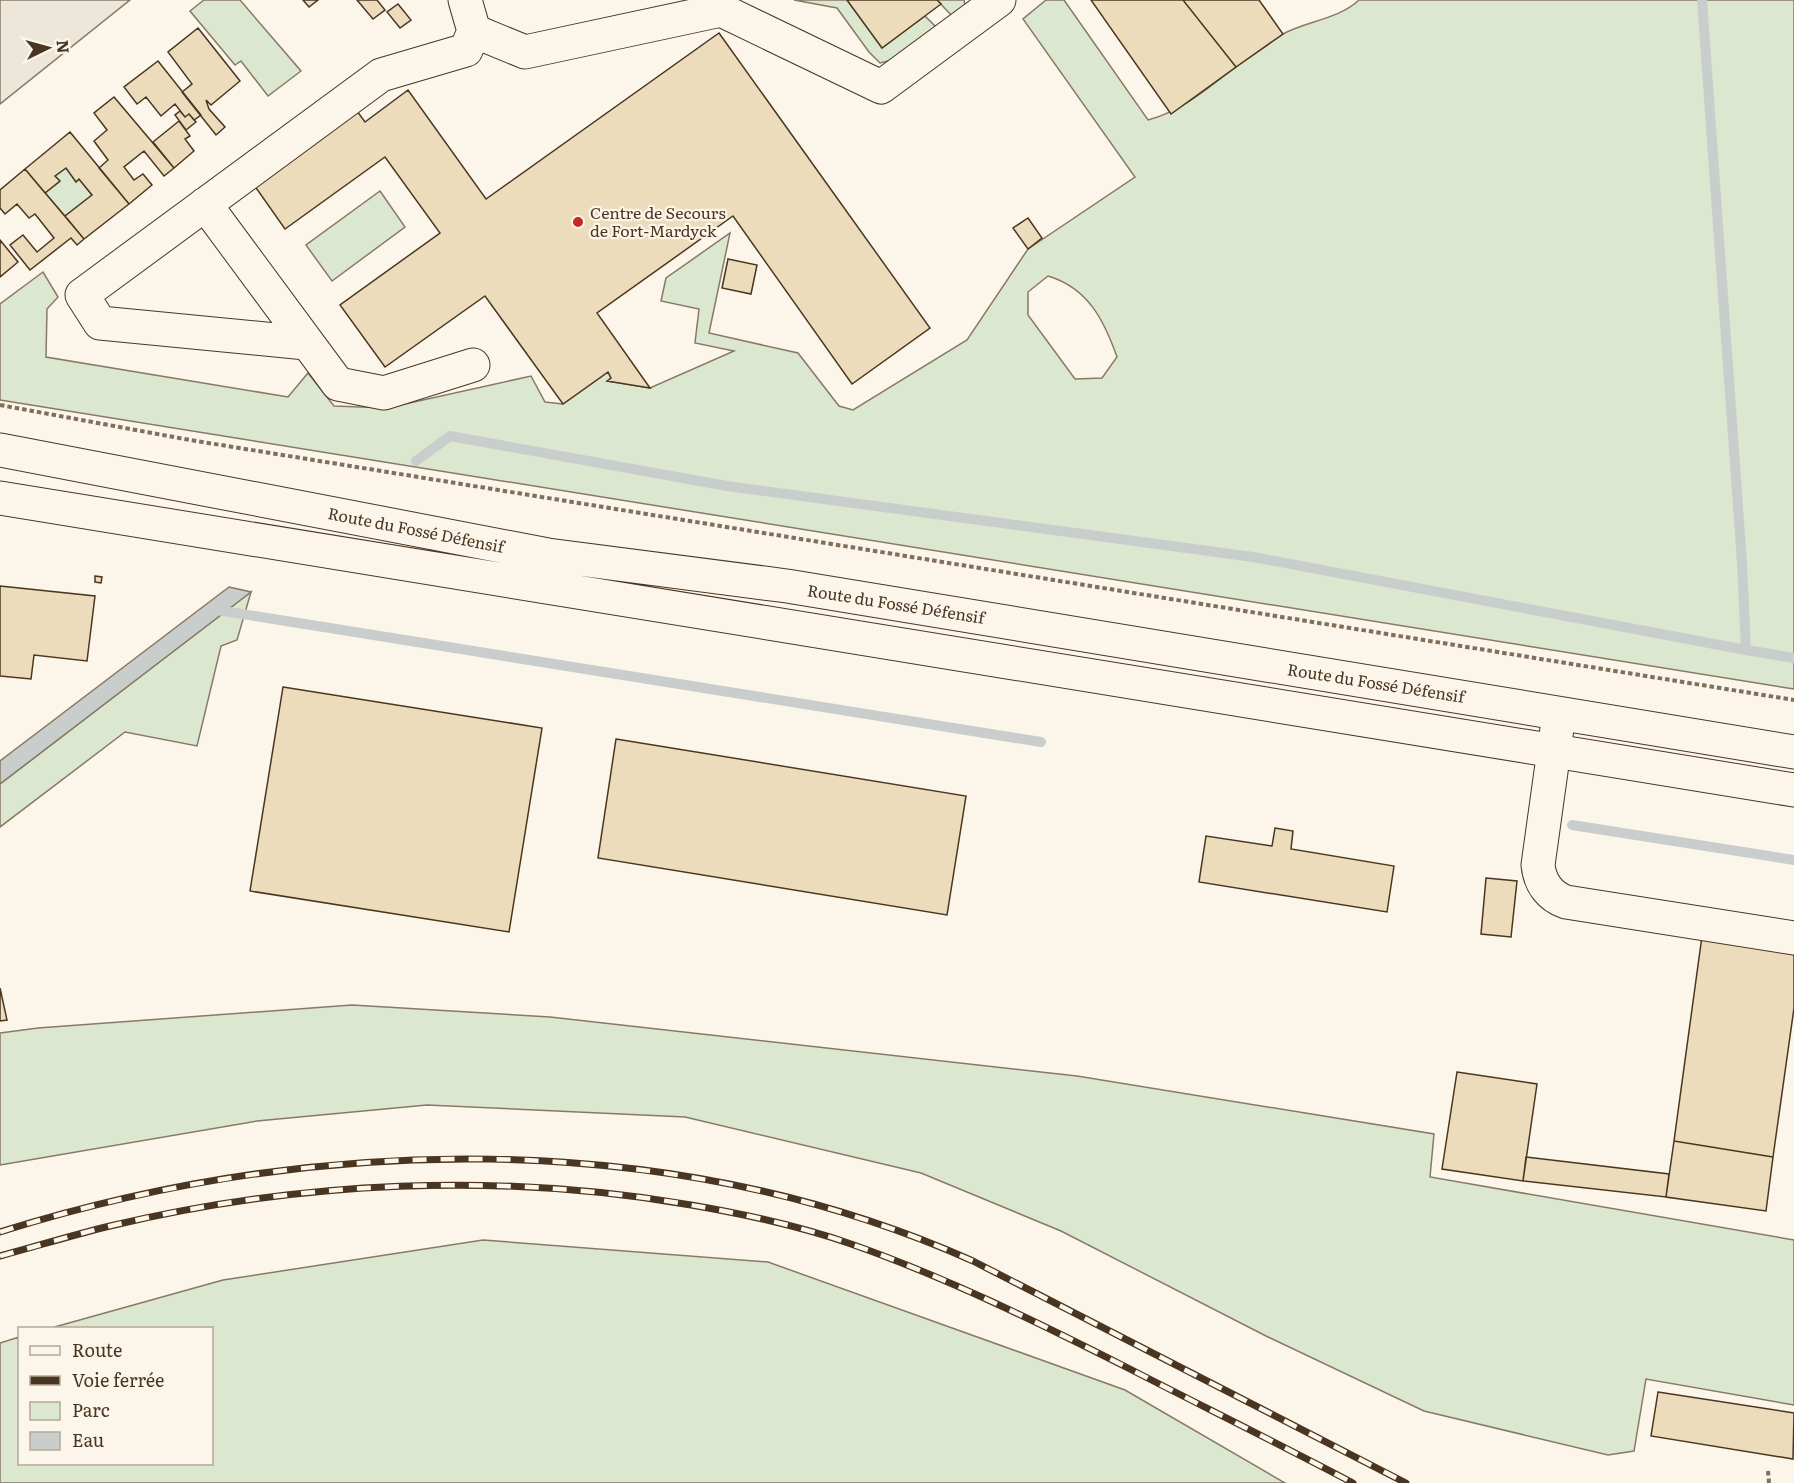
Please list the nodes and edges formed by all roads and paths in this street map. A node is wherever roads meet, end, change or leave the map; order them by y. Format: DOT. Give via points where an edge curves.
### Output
graph roads {
  1 [pos="465,0"];
  2 [pos="999,0"];
  3 [pos="474,31"];
  4 [pos="205,204"];
  5 [pos="306,343"];
  6 [pos="473,364"];
  7 [pos="0,405"];
  8 [pos="0,450"];
  9 [pos="0,498"];
  10 [pos="1794,700"];
  11 [pos="1559,714"];
  12 [pos="1553,750"];
  13 [pos="1794,752"];
  14 [pos="1794,790"];
  15 [pos="1794,938"];
  16 [pos="1768,1471"];
  17 [pos="1769,1483"];
  1 -- 3 [label="main road"];
  2 -- 3 [label="main road" via="881,87 720,10 525,52"];
  3 -- 4 [label="main road" via="466,50 381,75"];
  4 -- 5 [label="main road"];
  4 -- 5 [label="main road" via="82,295 100,323"];
  5 -- 6 [label="main road" via="338,384 384,393"];
  7 -- 10 [label="path" via="190,440"];
  8 -- 11 [label="main road, Route du Fossé Défensif" via="475,543 787,586"];
  9 -- 12 [label="main road, Route du Fossé Défensif"];
  11 -- 12 [label="main road"];
  11 -- 13 [label="main road, Route du Fossé Défensif"];
  12 -- 14 [label="main road, Route du Fossé Défensif"];
  12 -- 15 [label="main road" via="1538,865 1544,885 1556,899"];
  16 -- 17 [label="path"];
}
